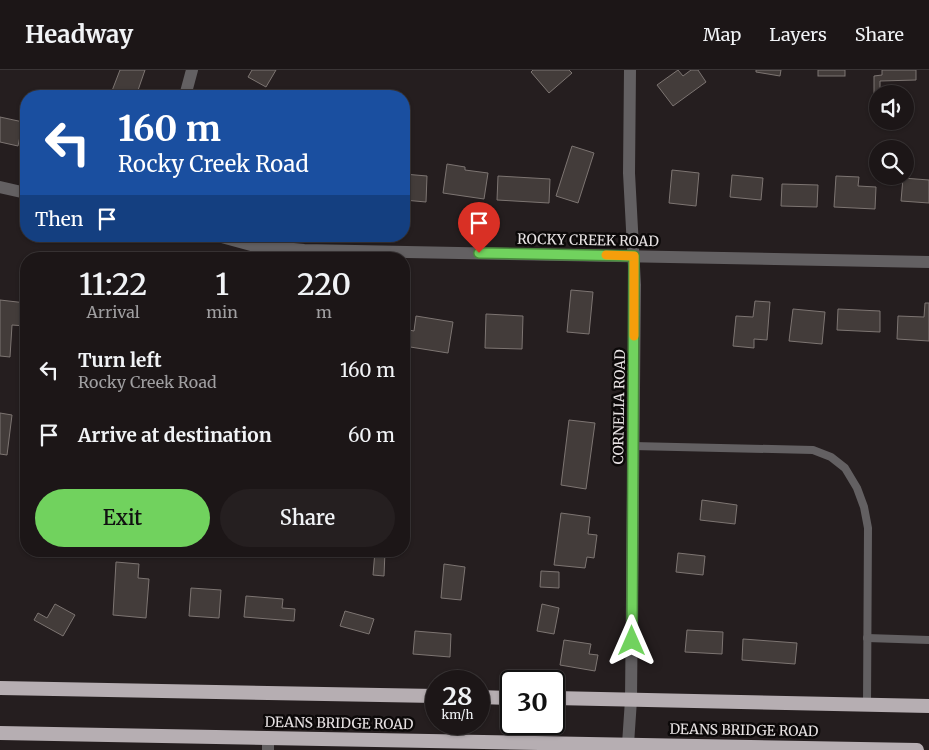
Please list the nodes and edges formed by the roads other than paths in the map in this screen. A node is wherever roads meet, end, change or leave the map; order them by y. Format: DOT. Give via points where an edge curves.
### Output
graph roads {
  1 [pos="192,70"];
  2 [pos="630,70"];
  3 [pos="187,90"];
  4 [pos="0,187"];
  5 [pos="20,192"];
  6 [pos="240,242"];
  7 [pos="634,256"];
  8 [pos="929,262"];
  9 [pos="634,446"];
  10 [pos="867,638"];
  11 [pos="929,640"];
  12 [pos="0,688"];
  13 [pos="425,696"];
  14 [pos="565,698"];
  15 [pos="631,700"];
  16 [pos="867,705"];
  17 [pos="929,706"];
  18 [pos="0,733"];
  19 [pos="268,744"];
  20 [pos="628,744"];
  21 [pos="917,750"];
  1 -- 3 [label="street"];
  2 -- 7 [label="street, CORNELIA ROAD" via="629,172"];
  4 -- 5 [label="street"];
  6 -- 7 [label="street, ROCKY CREEK ROAD" via="304,250"];
  7 -- 8 [label="street, ROCKY CREEK ROAD"];
  7 -- 9 [label="street, CORNELIA ROAD"];
  9 -- 10 [label="lane" via="813,450 831,457 845,468 858,488 868,528"];
  9 -- 15 [label="street, CORNELIA ROAD"];
  10 -- 11 [label="lane"];
  10 -- 16 [label="lane"];
  12 -- 13 [label="highway, DEANS BRIDGE ROAD"];
  14 -- 15 [label="highway, DEANS BRIDGE ROAD"];
  15 -- 16 [label="highway, DEANS BRIDGE ROAD"];
  15 -- 20 [label="street, CORNELIA ROAD"];
  16 -- 17 [label="highway, DEANS BRIDGE ROAD"];
  18 -- 19 [label="highway, DEANS BRIDGE ROAD"];
  19 -- 20 [label="highway, DEANS BRIDGE ROAD"];
  20 -- 21 [label="highway, DEANS BRIDGE ROAD"];
}
